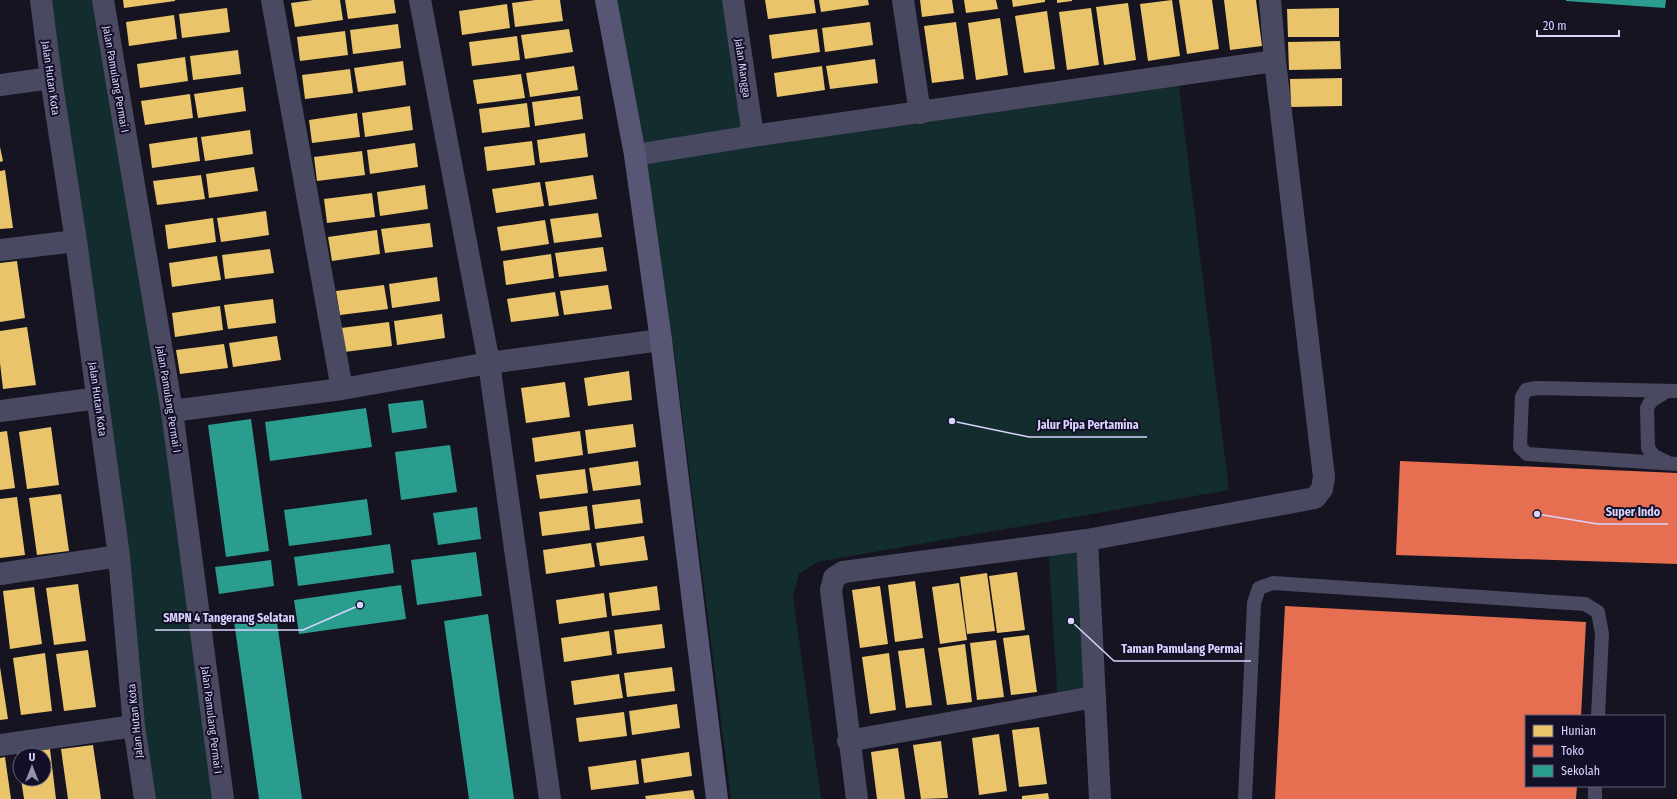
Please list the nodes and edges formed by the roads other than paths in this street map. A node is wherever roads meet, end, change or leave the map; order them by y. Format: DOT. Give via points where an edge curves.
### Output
graph roads {
  1 [pos="41,0"];
  2 [pos="103,0"];
  3 [pos="272,0"];
  4 [pos="420,0"];
  5 [pos="606,0"];
  6 [pos="733,0"];
  7 [pos="903,0"];
  8 [pos="1270,0"];
  9 [pos="1275,61"];
  10 [pos="50,78"];
  11 [pos="0,85"];
  12 [pos="920,113"];
  13 [pos="753,136"];
  14 [pos="635,155"];
  15 [pos="76,241"];
  16 [pos="0,250"];
  17 [pos="661,340"];
  18 [pos="489,363"];
  19 [pos="342,389"];
  20 [pos="1672,391"];
  21 [pos="98,398"];
  22 [pos="0,411"];
  23 [pos="172,411"];
  24 [pos="1674,464"];
  25 [pos="1087,540"];
  26 [pos="119,556"];
  27 [pos="0,574"];
  28 [pos="1094,697"];
  29 [pos="1598,715"];
  30 [pos="134,726"];
  31 [pos="848,741"];
  32 [pos="0,745"];
  33 [pos="1595,787"];
  34 [pos="144,799"];
  35 [pos="223,799"];
  36 [pos="550,799"];
  37 [pos="717,799"];
  38 [pos="857,799"];
  39 [pos="1100,799"];
  40 [pos="1245,799"];
  41 [pos="1595,799"];
  1 -- 10 [label="street, Jalan Hutan Kota"];
  2 -- 23 [label="street, Jalan Pamulang Permai I"];
  3 -- 19 [label="street"];
  4 -- 18 [label="street"];
  5 -- 14 [label="street"];
  6 -- 13 [label="street, Jalan Mangga"];
  7 -- 12 [label="street"];
  8 -- 9 [label="street"];
  9 -- 12 [label="street"];
  9 -- 25 [label="street" via="1324,477 1322,489 1315,498"];
  10 -- 11 [label="street"];
  10 -- 15 [label="street, Jalan Hutan Kota"];
  12 -- 13 [label="street"];
  13 -- 14 [label="street"];
  14 -- 17 [label="street"];
  15 -- 16 [label="street"];
  15 -- 21 [label="street, Jalan Hutan Kota"];
  17 -- 18 [label="street"];
  17 -- 37 [label="street"];
  18 -- 19 [label="street"];
  18 -- 36 [label="street"];
  19 -- 23 [label="street"];
  20 -- 24 [label="lane" via="1651,401 1647,408 1648,448 1654,456"];
  20 -- 24 [label="lane" via="1538,388 1526,390 1522,397 1520,447 1527,454"];
  21 -- 22 [label="street"];
  21 -- 26 [label="street, Jalan Hutan Kota"];
  23 -- 35 [label="street, Jalan Pamulang Permai I"];
  25 -- 28 [label="street"];
  25 -- 31 [label="street" via="843,572 834,578 831,590"];
  26 -- 27 [label="street"];
  26 -- 30 [label="street, Jalan Hutan Kota"];
  28 -- 31 [label="street"];
  28 -- 39 [label="street"];
  29 -- 40 [label="lane" via="1602,634 1598,612 1586,604 1273,583 1260,588 1254,603"];
  30 -- 32 [label="street"];
  30 -- 34 [label="street, Jalan Hutan Kota"];
  31 -- 38 [label="street"];
  33 -- 41 [label="lane"];
}
